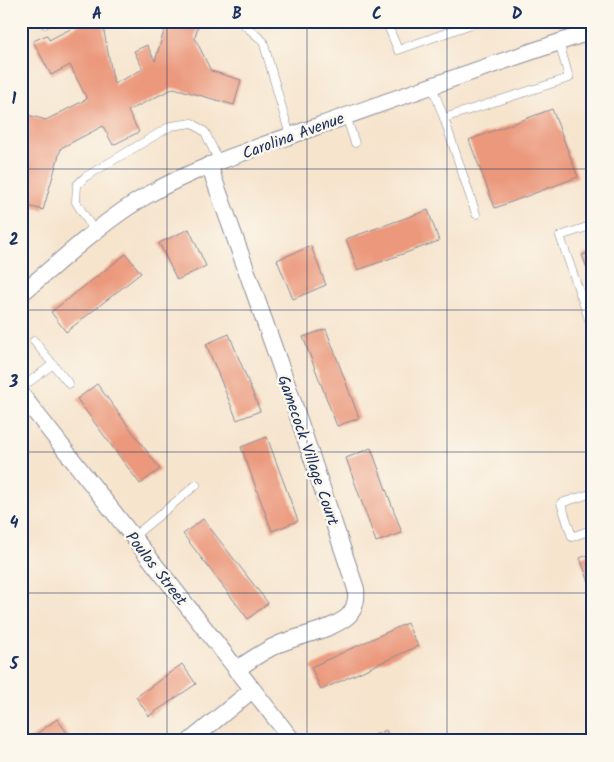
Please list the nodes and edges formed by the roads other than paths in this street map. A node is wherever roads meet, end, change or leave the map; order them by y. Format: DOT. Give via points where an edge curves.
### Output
graph roads {
  1 [pos="240,21"];
  2 [pos="386,21"];
  3 [pos="480,21"];
  4 [pos="461,24"];
  5 [pos="593,31"];
  6 [pos="559,42"];
  7 [pos="432,86"];
  8 [pos="346,116"];
  9 [pos="444,118"];
  10 [pos="290,136"];
  11 [pos="355,144"];
  12 [pos="214,164"];
  13 [pos="476,214"];
  14 [pos="593,225"];
  15 [pos="95,233"];
  16 [pos="21,294"];
  17 [pos="593,331"];
  18 [pos="34,340"];
  19 [pos="52,365"];
  20 [pos="69,384"];
  21 [pos="21,388"];
  22 [pos="21,394"];
  23 [pos="196,485"];
  24 [pos="593,492"];
  25 [pos="593,529"];
  26 [pos="133,537"];
  27 [pos="236,670"];
  28 [pos="252,690"];
  29 [pos="190,741"];
  30 [pos="293,741"];
  1 -- 10 [label="lane" via="263,42"];
  2 -- 4 [label="lane" via="398,50"];
  3 -- 4 [label="lane"];
  5 -- 6 [label="street, Carolina Avenue"];
  6 -- 7 [label="street, Carolina Avenue"];
  6 -- 9 [label="lane" via="569,78"];
  7 -- 8 [label="street, Carolina Avenue"];
  7 -- 9 [label="lane"];
  8 -- 10 [label="street, Carolina Avenue"];
  8 -- 11 [label="lane"];
  9 -- 13 [label="lane"];
  10 -- 12 [label="street, Carolina Avenue"];
  12 -- 15 [label="street, Carolina Avenue" via="173,180"];
  12 -- 15 [label="lane" via="205,132 192,123 171,126 85,177 77,185 76,202"];
  12 -- 27 [label="street, Gamecock Village Court" via="356,589 351,613 339,622 279,644"];
  14 -- 17 [label="lane" via="560,236"];
  15 -- 16 [label="street, Carolina Avenue"];
  18 -- 19 [label="lane"];
  19 -- 20 [label="lane"];
  19 -- 21 [label="lane"];
  22 -- 26 [label="street, Poulos Street"];
  23 -- 26 [label="lane"];
  24 -- 25 [label="lane" via="561,502 572,537"];
  26 -- 27 [label="street, Poulos Street"];
  27 -- 28 [label="street, Poulos Street"];
  28 -- 29 [label="street"];
  28 -- 30 [label="street, Poulos Street"];
}
